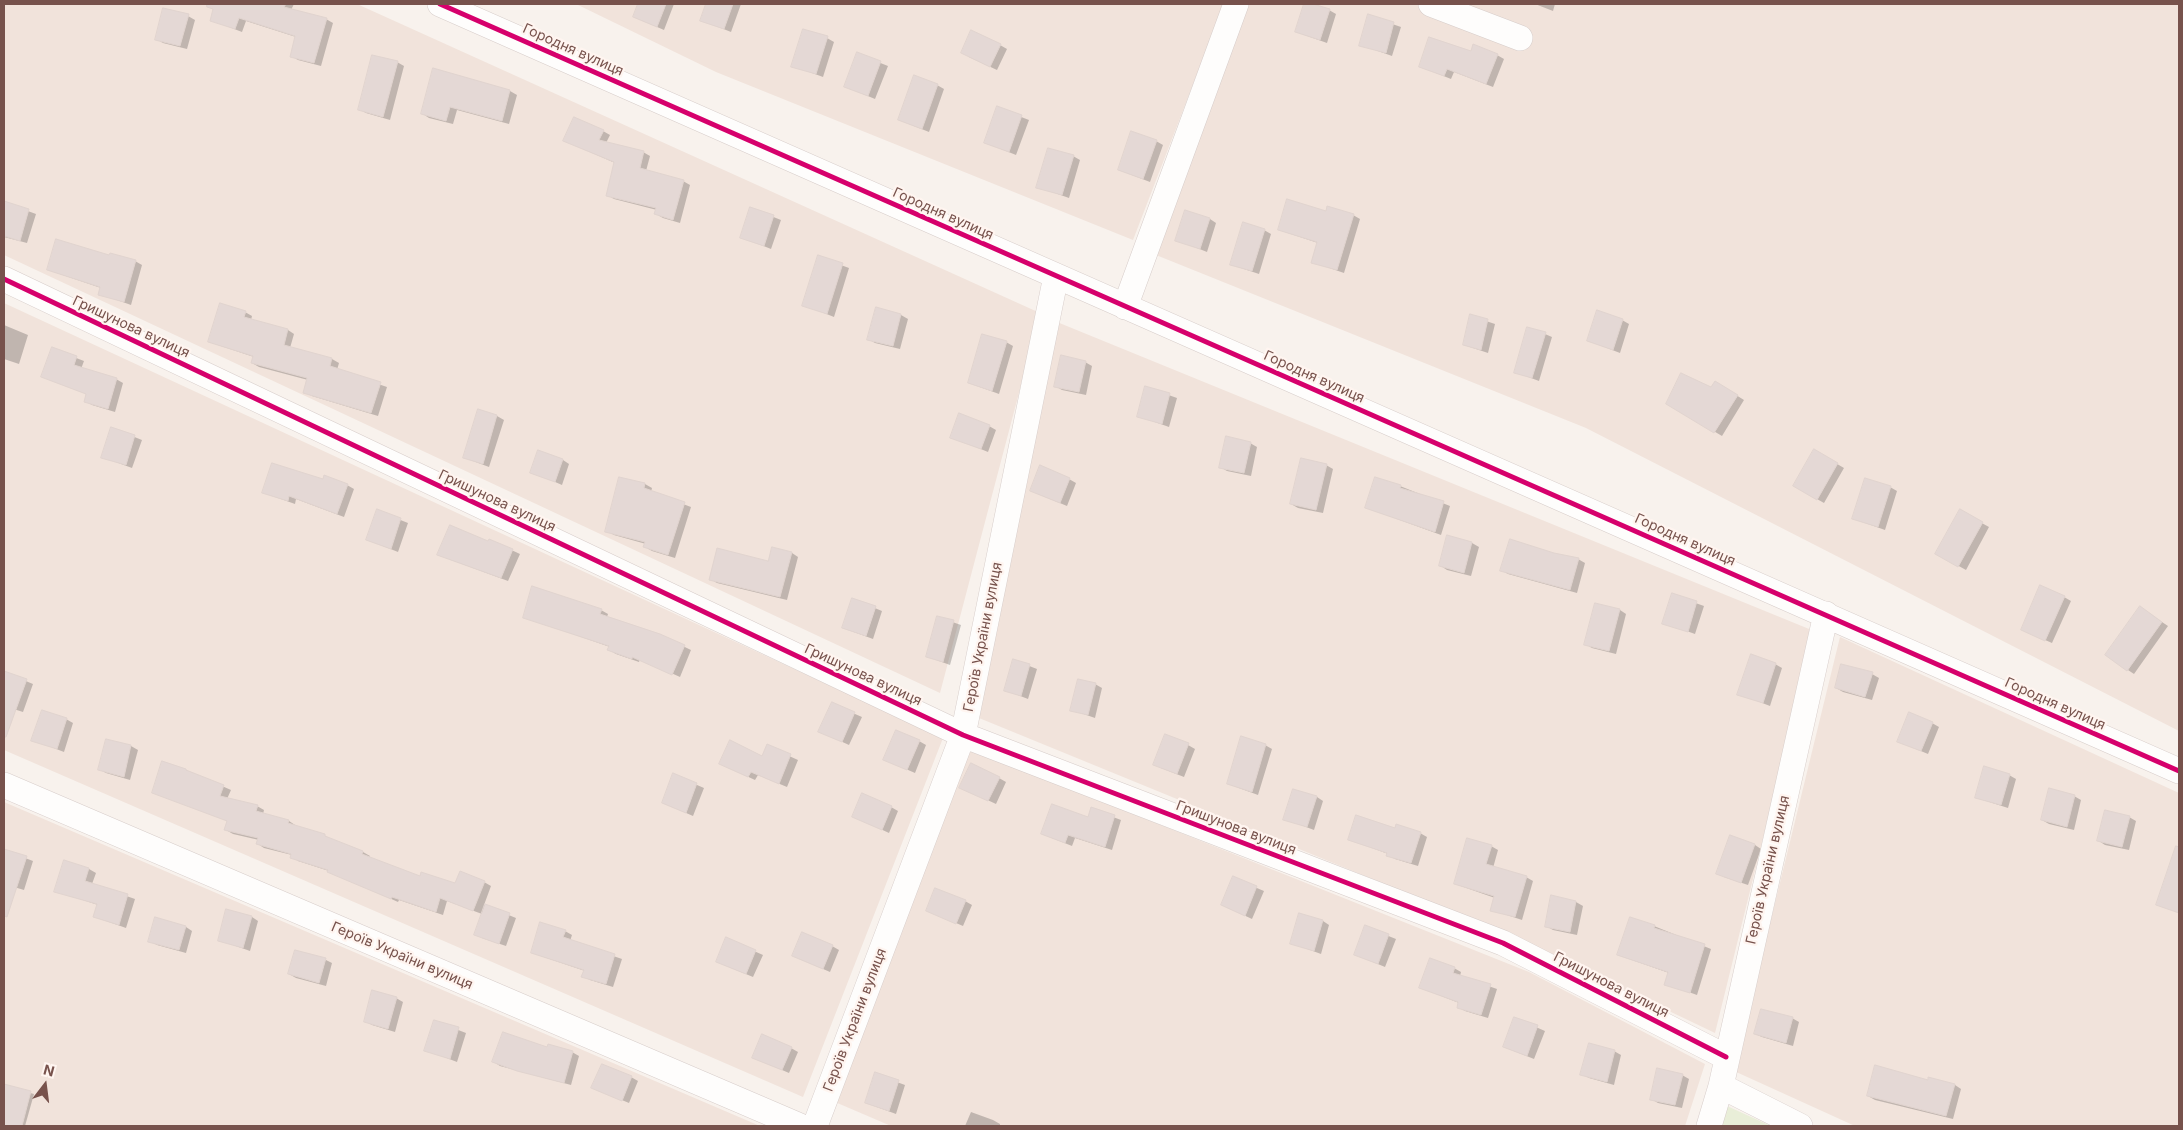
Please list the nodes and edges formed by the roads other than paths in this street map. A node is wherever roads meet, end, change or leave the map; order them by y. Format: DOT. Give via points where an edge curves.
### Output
graph roads {
  1 [pos="440,4"];
  2 [pos="1236,4"];
  3 [pos="1431,4"];
  4 [pos="1520,38"];
  5 [pos="1056,276"];
  6 [pos="4,279"];
  7 [pos="1126,307"];
  8 [pos="1826,614"];
  9 [pos="963,735"];
  10 [pos="2179,771"];
  11 [pos="4,785"];
  12 [pos="1726,1057"];
  13 [pos="1720,1086"];
  14 [pos="800,1126"];
  15 [pos="815,1126"];
  16 [pos="1709,1126"];
  17 [pos="1800,1126"];
  1 -- 5 [label="street, Городня вулиця"];
  2 -- 7 [label="street"];
  3 -- 4 [label="street"];
  5 -- 7 [label="street, Городня вулиця"];
  5 -- 9 [label="street, Героїв України вулиця"];
  6 -- 9 [label="street, Гришунова вулиця"];
  7 -- 8 [label="street, Городня вулиця"];
  8 -- 10 [label="street, Городня вулиця"];
  8 -- 12 [label="street, Героїв України вулиця"];
  9 -- 12 [label="street, Гришунова вулиця" via="1503,943"];
  9 -- 15 [label="street, Героїв України вулиця"];
  11 -- 14 [label="street, Героїв України вулиця"];
  12 -- 13 [label="street, Героїв України вулиця"];
  13 -- 16 [label="street, Героїв України вулиця"];
  13 -- 17 [label="street"];
}
